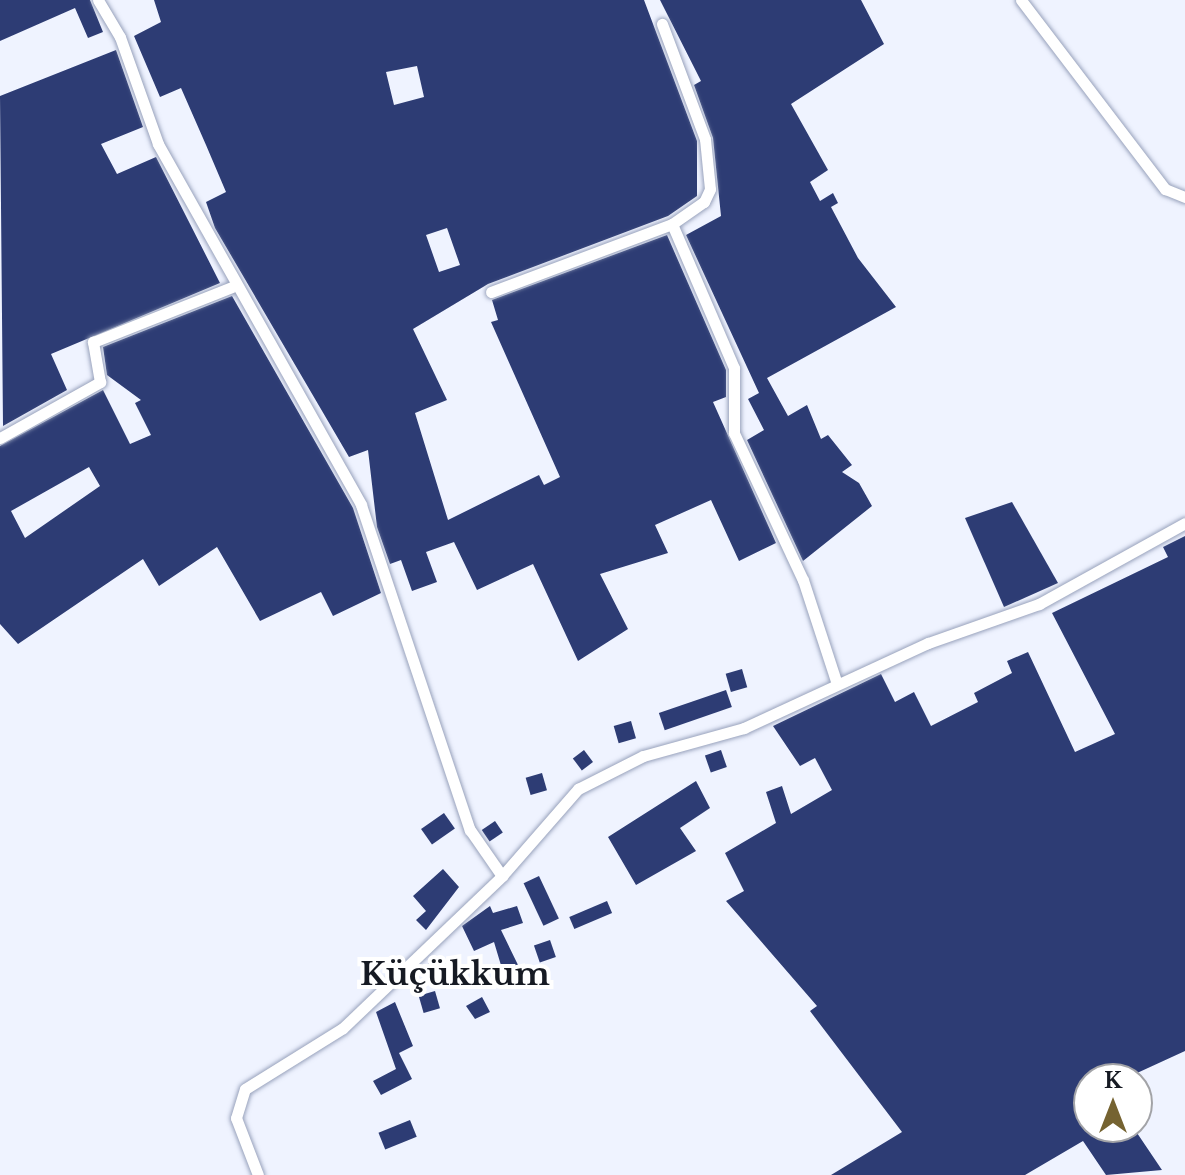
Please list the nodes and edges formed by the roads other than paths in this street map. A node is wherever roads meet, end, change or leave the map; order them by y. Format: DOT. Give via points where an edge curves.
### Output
graph roads {
  1 [pos="98,0"];
  2 [pos="1021,0"];
  3 [pos="662,24"];
  4 [pos="1185,197"];
  5 [pos="672,224"];
  6 [pos="232,287"];
  7 [pos="491,292"];
  8 [pos="0,438"];
  9 [pos="1185,523"];
  10 [pos="837,684"];
  11 [pos="502,876"];
  12 [pos="258,1175"];
  1 -- 6 [label="street" via="120,37 158,144"];
  2 -- 4 [label="street" via="1165,189"];
  3 -- 5 [label="street" via="705,139 710,189 704,202"];
  5 -- 7 [label="street"];
  5 -- 10 [label="street" via="734,368 734,433 803,580"];
  6 -- 8 [label="street" via="93,342 100,382"];
  6 -- 11 [label="street" via="361,505 470,830"];
  9 -- 10 [label="street" via="1039,604"];
  10 -- 11 [label="street" via="744,728 601,773 578,789"];
  11 -- 12 [label="street" via="343,1028 245,1089 236,1118"];
}
